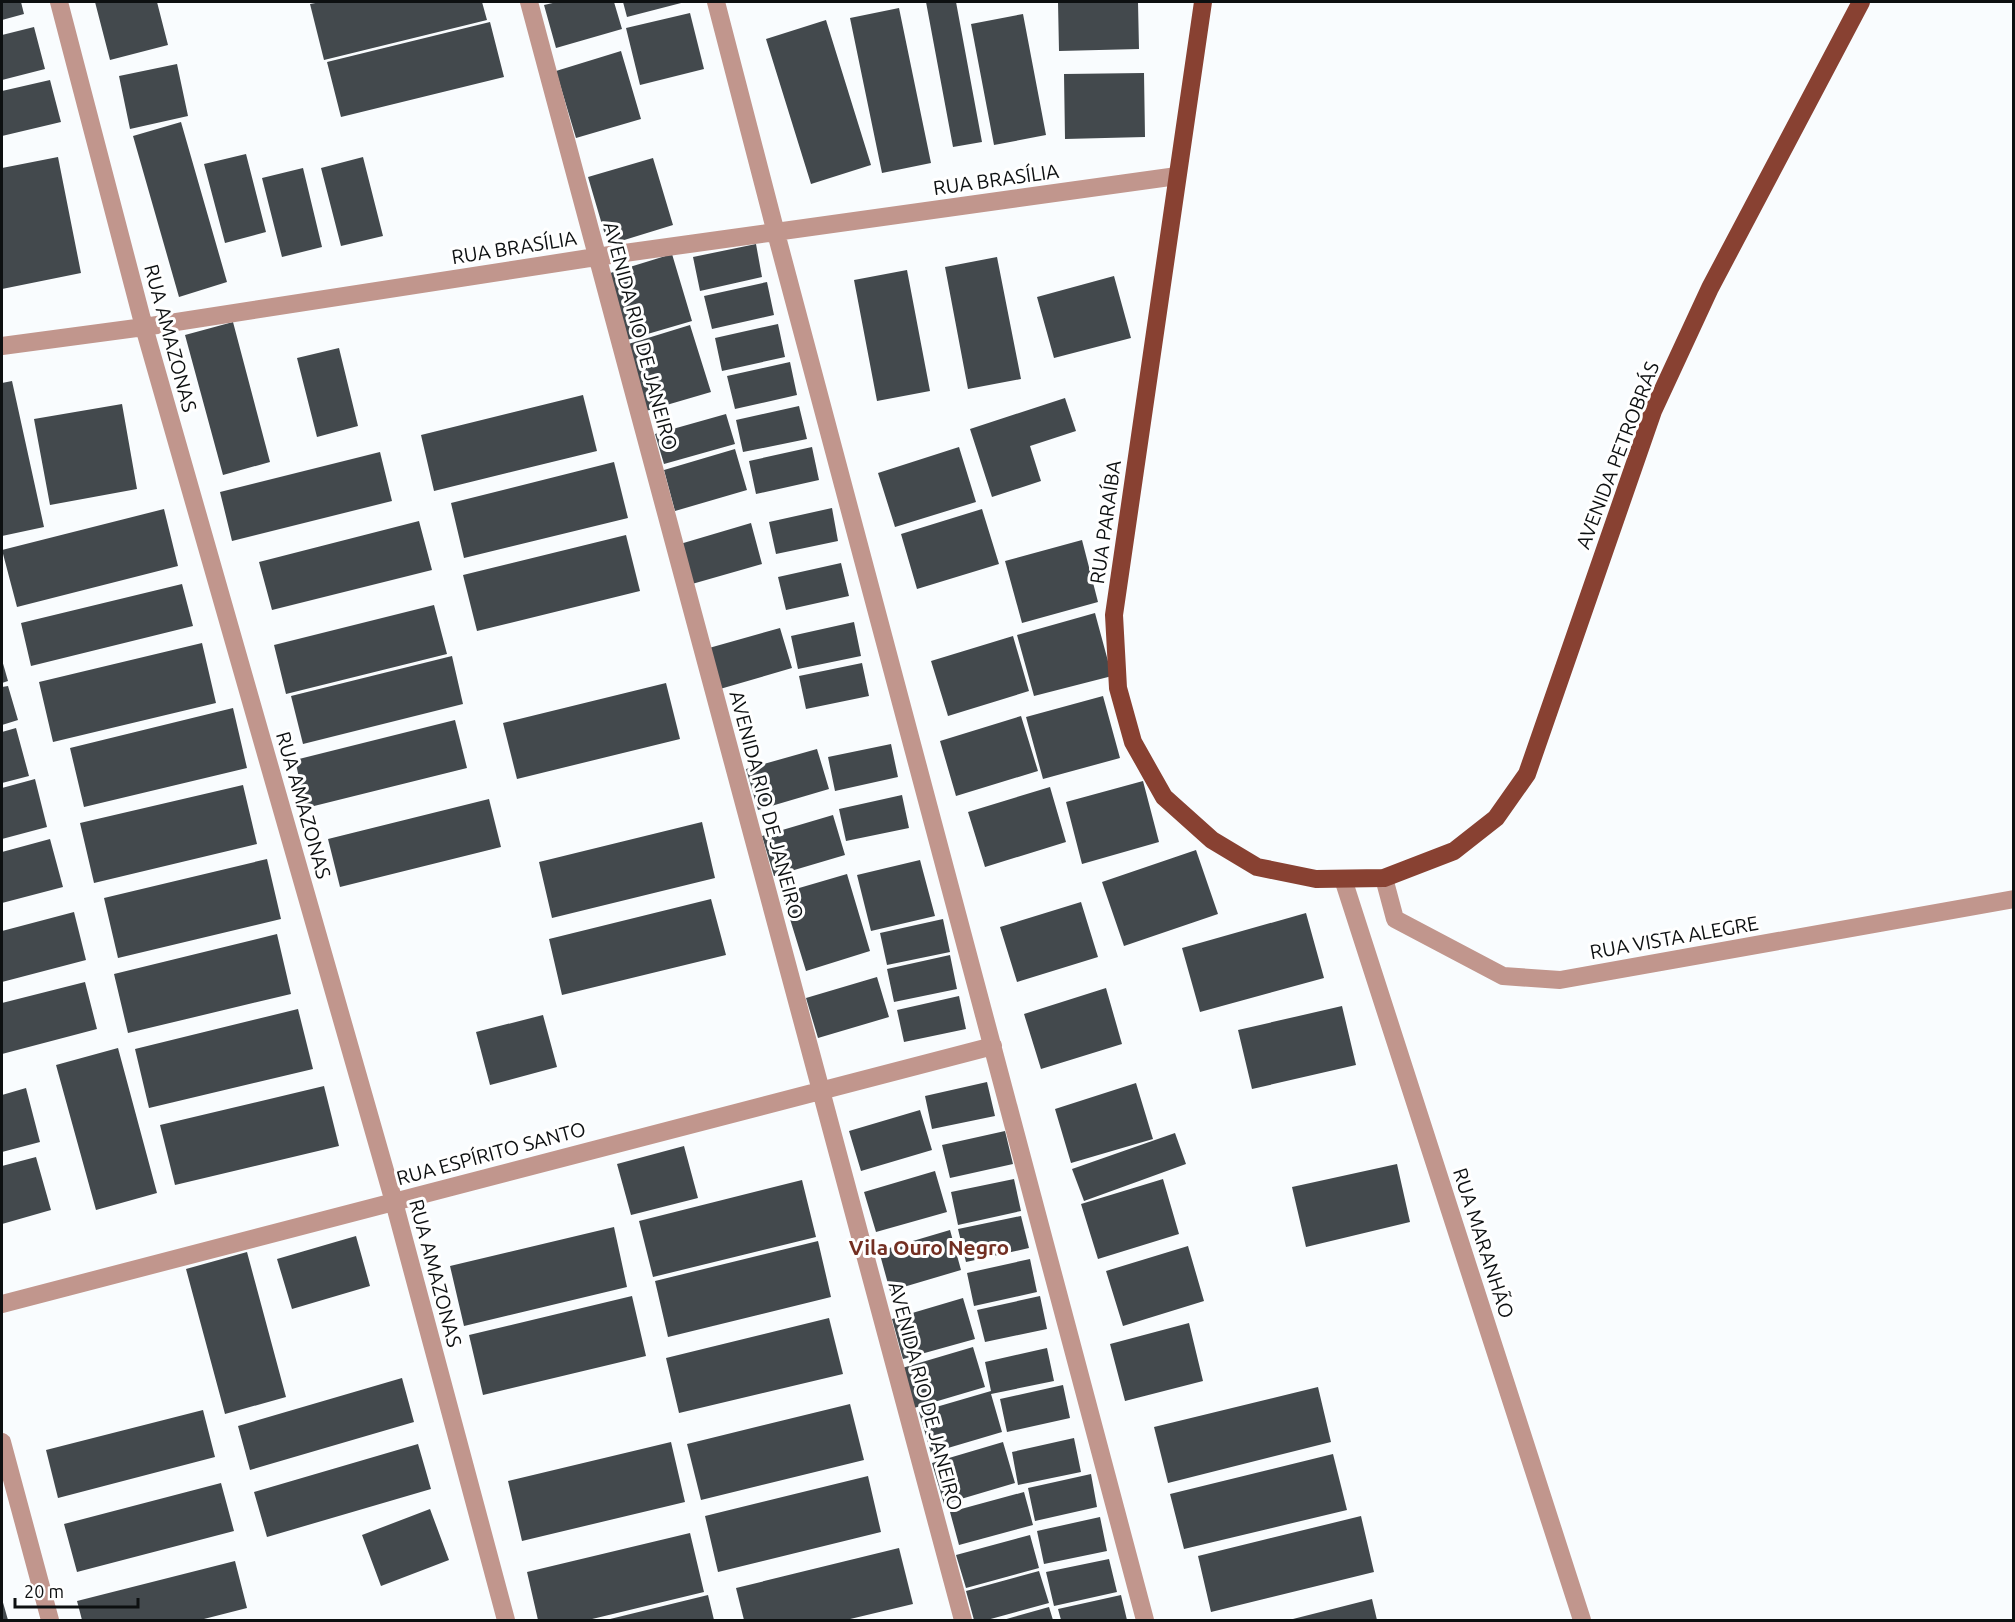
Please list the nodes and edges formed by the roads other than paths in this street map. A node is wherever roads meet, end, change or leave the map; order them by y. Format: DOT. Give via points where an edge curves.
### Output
graph roads {
  1 [pos="59,2"];
  2 [pos="529,2"];
  3 [pos="716,2"];
  4 [pos="1203,2"];
  5 [pos="1861,2"];
  6 [pos="1177,176"];
  7 [pos="776,233"];
  8 [pos="596,257"];
  9 [pos="144,327"];
  10 [pos="2,346"];
  11 [pos="1384,878"];
  12 [pos="1343,879"];
  13 [pos="2013,899"];
  14 [pos="993,1046"];
  15 [pos="821,1091"];
  16 [pos="394,1202"];
  17 [pos="2,1304"];
  18 [pos="2,1442"];
  19 [pos="50,1620"];
  20 [pos="506,1620"];
  21 [pos="963,1620"];
  22 [pos="1145,1620"];
  23 [pos="1582,1620"];
  1 -- 9 [label="street, RUA AMAZONAS"];
  2 -- 8 [label="street, AVENIDA RIO DE JANEIRO"];
  3 -- 7 [label="street"];
  4 -- 6 [label="main road, RUA PARAÍBA"];
  5 -- 11 [label="main road, AVENIDA PETROBRÁS" via="1710,288 1653,411 1527,774 1496,818 1454,851"];
  6 -- 7 [label="street, RUA BRASÍLIA"];
  6 -- 12 [label="main road, RUA PARAÍBA" via="1114,615 1118,688 1133,742 1164,797 1212,840 1257,867 1316,879"];
  7 -- 8 [label="street, RUA BRASÍLIA"];
  7 -- 14 [label="street"];
  8 -- 9 [label="street, RUA BRASÍLIA"];
  8 -- 15 [label="street, AVENIDA RIO DE JANEIRO"];
  9 -- 10 [label="street, RUA BRASÍLIA"];
  9 -- 16 [label="street, RUA AMAZONAS"];
  11 -- 12 [label="main road, RUA PARAÍBA"];
  11 -- 13 [label="street, RUA VISTA ALEGRE" via="1395,919 1503,976 1560,980"];
  12 -- 23 [label="street, RUA MARANHÃO"];
  14 -- 15 [label="street, RUA ESPÍRITO SANTO"];
  14 -- 22 [label="street"];
  15 -- 16 [label="street, RUA ESPÍRITO SANTO"];
  15 -- 21 [label="street, AVENIDA RIO DE JANEIRO"];
  16 -- 17 [label="street, RUA ESPÍRITO SANTO"];
  16 -- 20 [label="street, RUA AMAZONAS"];
  18 -- 19 [label="street"];
}
